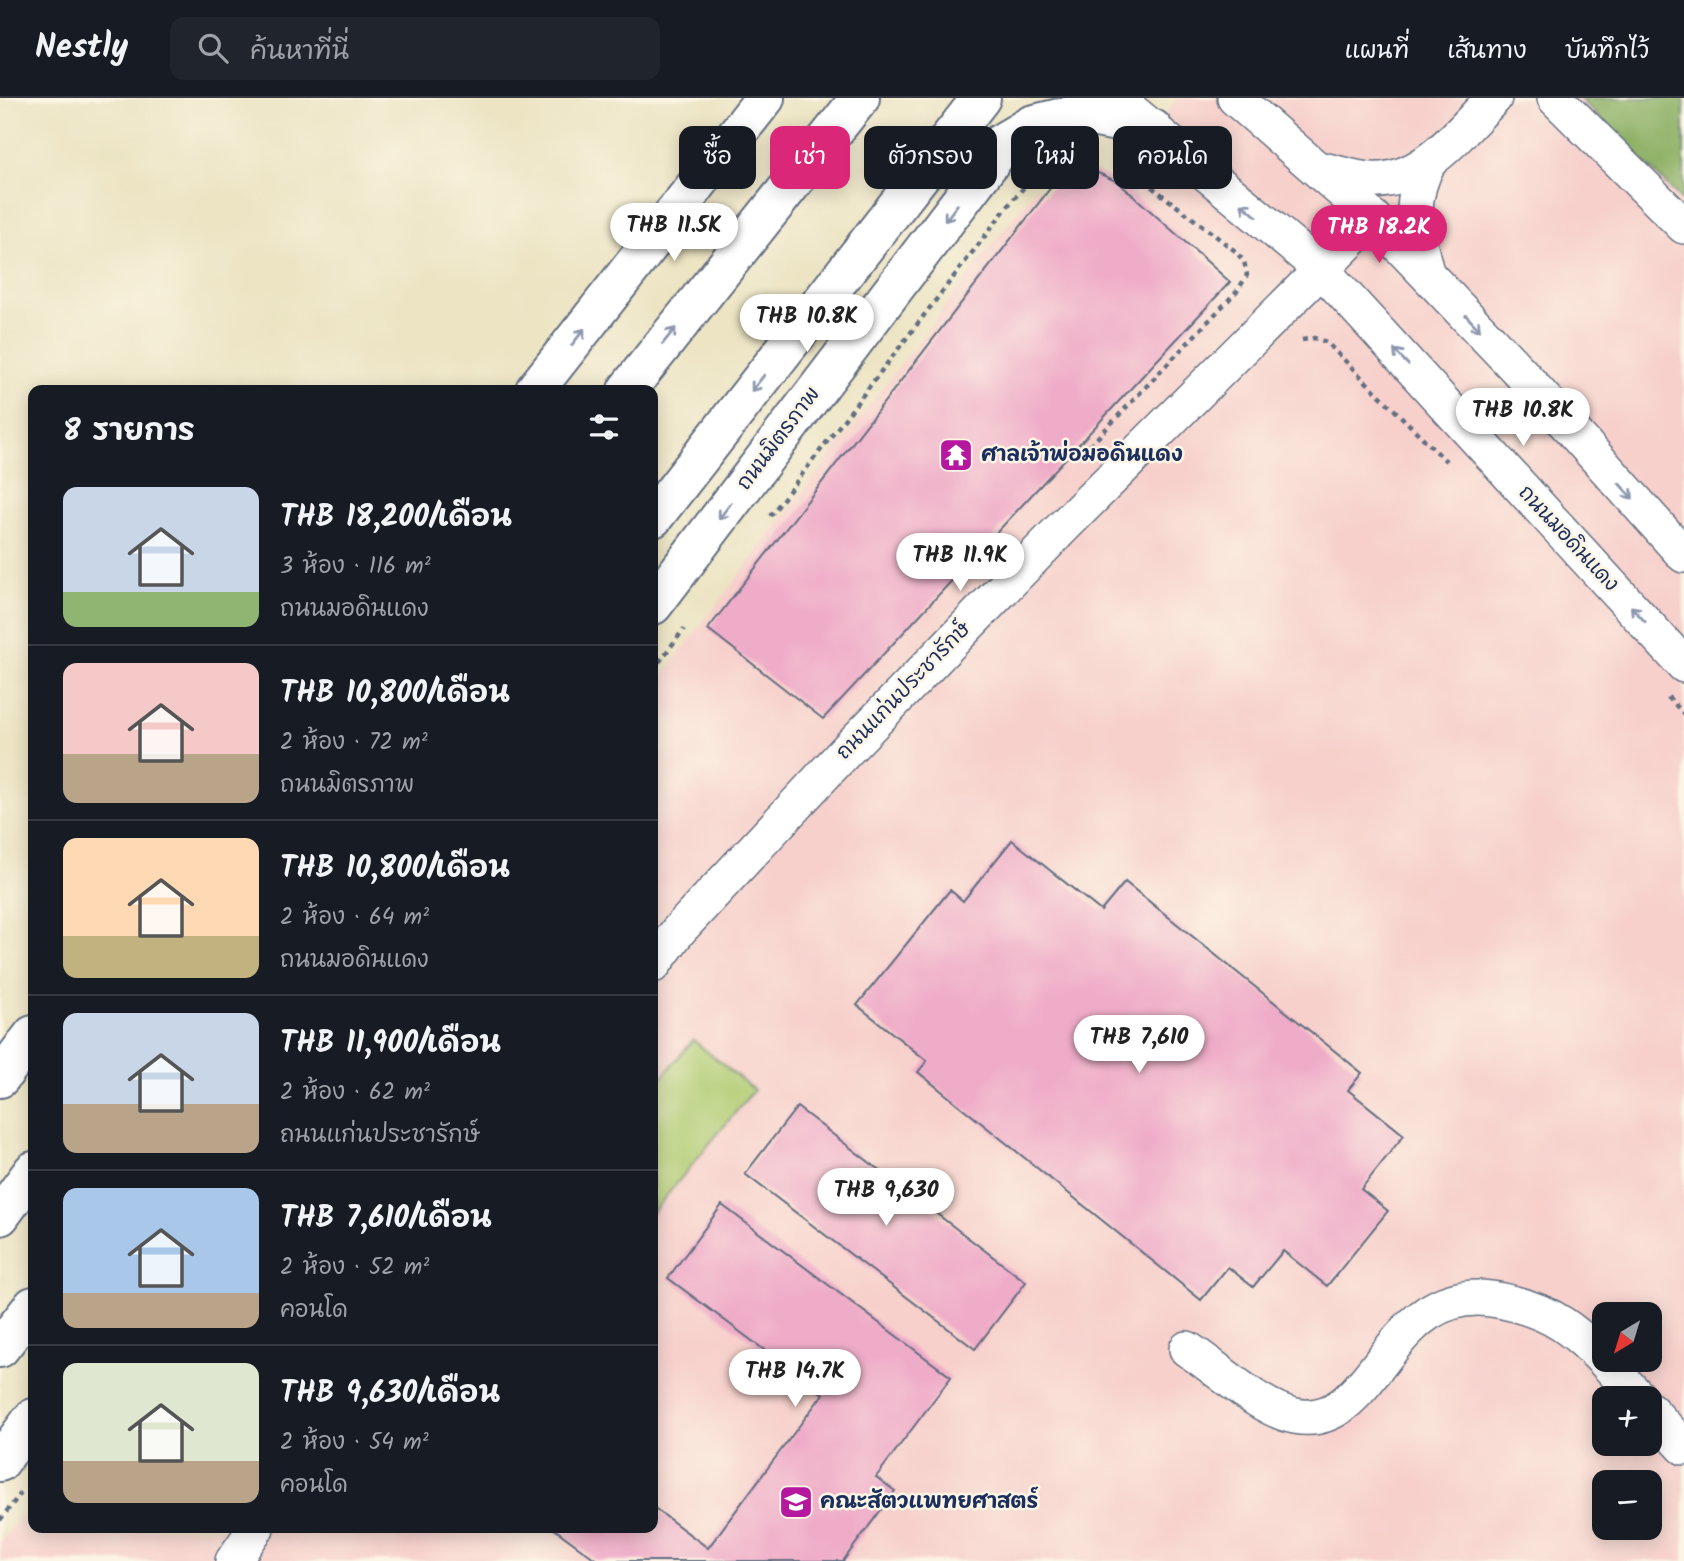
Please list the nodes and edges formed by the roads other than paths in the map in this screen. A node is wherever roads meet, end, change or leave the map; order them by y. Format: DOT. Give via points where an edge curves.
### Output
graph roads {
  1 [pos="765,98"];
  2 [pos="860,98"];
  3 [pos="981,98"];
  4 [pos="1116,98"];
  5 [pos="1235,98"];
  6 [pos="1494,98"];
  7 [pos="1555,98"];
  8 [pos="1138,126"];
  9 [pos="1149,126"];
  10 [pos="1007,139"];
  11 [pos="1429,161"];
  12 [pos="1316,169"];
  13 [pos="1225,189"];
  14 [pos="899,204"];
  15 [pos="1373,218"];
  16 [pos="1684,226"];
  17 [pos="1321,269"];
  18 [pos="845,272"];
  19 [pos="1426,273"];
  20 [pos="835,365"];
  21 [pos="539,385"];
  22 [pos="631,385"];
  23 [pos="658,511"];
  24 [pos="1684,555"];
  25 [pos="658,598"];
  26 [pos="1684,665"];
  27 [pos="658,958"];
  28 [pos="28,1042"];
  29 [pos="0,1078"];
  30 [pos="28,1178"];
  31 [pos="0,1216"];
  32 [pos="28,1312"];
  33 [pos="0,1348"];
  34 [pos="1186,1349"];
  35 [pos="1627,1386"];
  36 [pos="1662,1423"];
  37 [pos="28,1432"];
  38 [pos="1684,1447"];
  39 [pos="12,1475"];
  40 [pos="253,1533"];
  41 [pos="233,1561"];
  21 -- 1 [label="main road, one-way"];
  22 -- 2 [label="main road, one-way"];
  3 -- 14 [label="main road"];
  4 -- 9 [label="street, ถนนมอดินแดง"];
  5 -- 12 [label="street"];
  6 -- 11 [label="street"];
  7 -- 16 [label="street"];
  8 -- 10 [label="main road" via="1076,114 1031,125"];
  10 -- 14 [label="main road"];
  10 -- 20 [label="main road, ถนนมิตรภาพ, one-way"];
  11 -- 12 [label="street" via="1387,180"];
  11 -- 19 [label="street" via="1414,198 1416,233"];
  12 -- 15 [label="street"];
  17 -- 13 [label="street, ถนนมอดินแดง, one-way"];
  14 -- 18 [label="main road"];
  15 -- 17 [label="street, ถนนแก่นประชารักษ์"];
  15 -- 19 [label="street"];
  26 -- 17 [label="street, ถนนมอดินแดง, one-way"];
  17 -- 27 [label="street, ถนนแก่นประชารักษ์" via="844,753"];
  18 -- 20 [label="main road"];
  18 -- 23 [label="main road, one-way"];
  19 -- 24 [label="street, one-way"];
  20 -- 25 [label="main road, ถนนมิตรภาพ, one-way"];
  28 -- 29 [label="main road"];
  30 -- 31 [label="main road"];
  32 -- 33 [label="main road"];
  34 -- 35 [label="street" via="1275,1409 1313,1417 1330,1413 1357,1391 1428,1310 1480,1297 1544,1312 1565,1326"];
  36 -- 38 [label="street"];
  37 -- 39 [label="main road"];
  40 -- 41 [label="street"];
}
